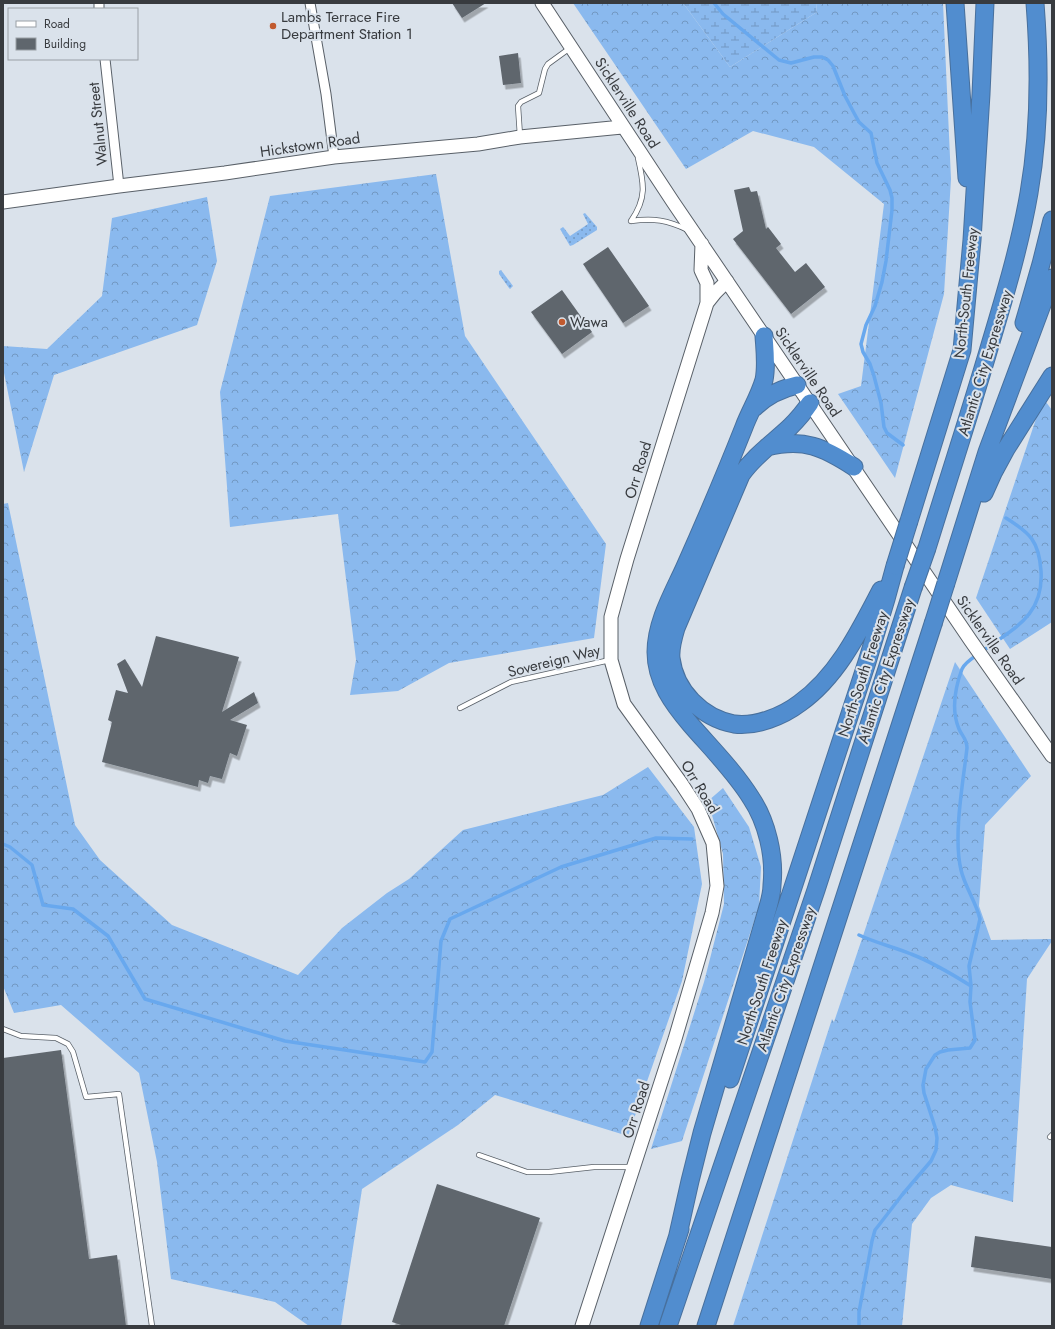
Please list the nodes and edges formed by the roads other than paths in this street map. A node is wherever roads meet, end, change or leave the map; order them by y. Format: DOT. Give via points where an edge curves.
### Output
graph roads {
  1 [pos="310,3"];
  2 [pos="542,3"];
  3 [pos="955,3"];
  4 [pos="985,3"];
  5 [pos="1035,3"];
  6 [pos="571,47"];
  7 [pos="105,60"];
  8 [pos="622,127"];
  9 [pos="520,137"];
  10 [pos="635,144"];
  11 [pos="334,157"];
  12 [pos="119,186"];
  13 [pos="3,202"];
  14 [pos="1052,220"];
  15 [pos="698,239"];
  16 [pos="972,240"];
  17 [pos="1052,278"];
  18 [pos="727,281"];
  19 [pos="707,303"];
  20 [pos="764,336"];
  21 [pos="1052,376"];
  22 [pos="797,385"];
  23 [pos="810,403"];
  24 [pos="753,409"];
  25 [pos="767,447"];
  26 [pos="987,452"];
  27 [pos="854,467"];
  28 [pos="895,566"];
  29 [pos="946,583"];
  30 [pos="611,660"];
  31 [pos="460,708"];
  32 [pos="1052,756"];
  33 [pos="3,1030"];
  34 [pos="479,1155"];
  35 [pos="634,1167"];
  36 [pos="677,1239"];
  37 [pos="152,1326"];
  38 [pos="582,1326"];
  39 [pos="649,1326"];
  40 [pos="668,1326"];
  41 [pos="706,1326"];
  1 -- 11 [label="street"];
  2 -- 6 [label="street, Sicklerville Road"];
  3 -- 16 [label="highway"];
  4 -- 16 [label="highway, North-South Freeway"];
  5 -- 40 [label="highway, Atlantic City Expressway, bridge" via="1039,99 1029,193 1019,245 970,414 816,890"];
  6 -- 8 [label="street, Sicklerville Road"];
  6 -- 9 [label="lane" via="548,64 539,93 518,106"];
  7 -- 12 [label="street, Walnut Street"];
  8 -- 9 [label="street, Hickstown Road"];
  8 -- 10 [label="street, Sicklerville Road"];
  9 -- 11 [label="street, Hickstown Road" via="478,144"];
  10 -- 15 [label="street, Sicklerville Road"];
  10 -- 15 [label="lane" via="643,180 643,196 632,221 649,219 675,224"];
  11 -- 12 [label="street, Hickstown Road"];
  12 -- 13 [label="street, Hickstown Road"];
  14 -- 26 [label="highway, Atlantic City Expressway"];
  15 -- 18 [label="street, Sicklerville Road"];
  15 -- 19 [label="street" via="701,270 707,283"];
  16 -- 28 [label="highway, North-South Freeway, bridge" via="962,350"];
  17 -- 26 [label="highway"];
  18 -- 19 [label="street, Orr Road"];
  18 -- 20 [label="street, Sicklerville Road"];
  19 -- 30 [label="street, Orr Road" via="611,617"];
  20 -- 22 [label="street, Sicklerville Road"];
  20 -- 24 [label="highway" via="764,379"];
  21 -- 29 [label="highway" via="993,473"];
  22 -- 23 [label="street, Sicklerville Road"];
  22 -- 24 [label="highway" via="782,388 763,399"];
  23 -- 25 [label="highway" via="789,428"];
  23 -- 27 [label="street, Sicklerville Road"];
  24 -- 36 [label="highway" via="661,622 656,648 660,675 668,694 752,798 764,824 771,850 773,885 702,1133"];
  25 -- 27 [label="highway" via="792,443 813,446 832,453"];
  25 -- 28 [label="highway" via="748,465 741,476 671,645 671,658 681,689 694,704 713,716 735,724 758,723 780,716 800,703 835,668"];
  26 -- 29 [label="highway"];
  27 -- 32 [label="street, Sicklerville Road"];
  28 -- 36 [label="highway, North-South Freeway" via="868,662"];
  29 -- 41 [label="highway, bridge"];
  30 -- 31 [label="lane, Sovereign Way" via="511,682"];
  30 -- 35 [label="street, Orr Road" via="624,704 698,809 713,843 717,886 712,913 675,1039"];
  33 -- 37 [label="lane" via="21,1036 56,1038 68,1044 73,1052 86,1097 119,1094"];
  34 -- 35 [label="lane" via="527,1172"];
  35 -- 38 [label="street, Orr Road"];
  36 -- 39 [label="highway, North-South Freeway"];
}
